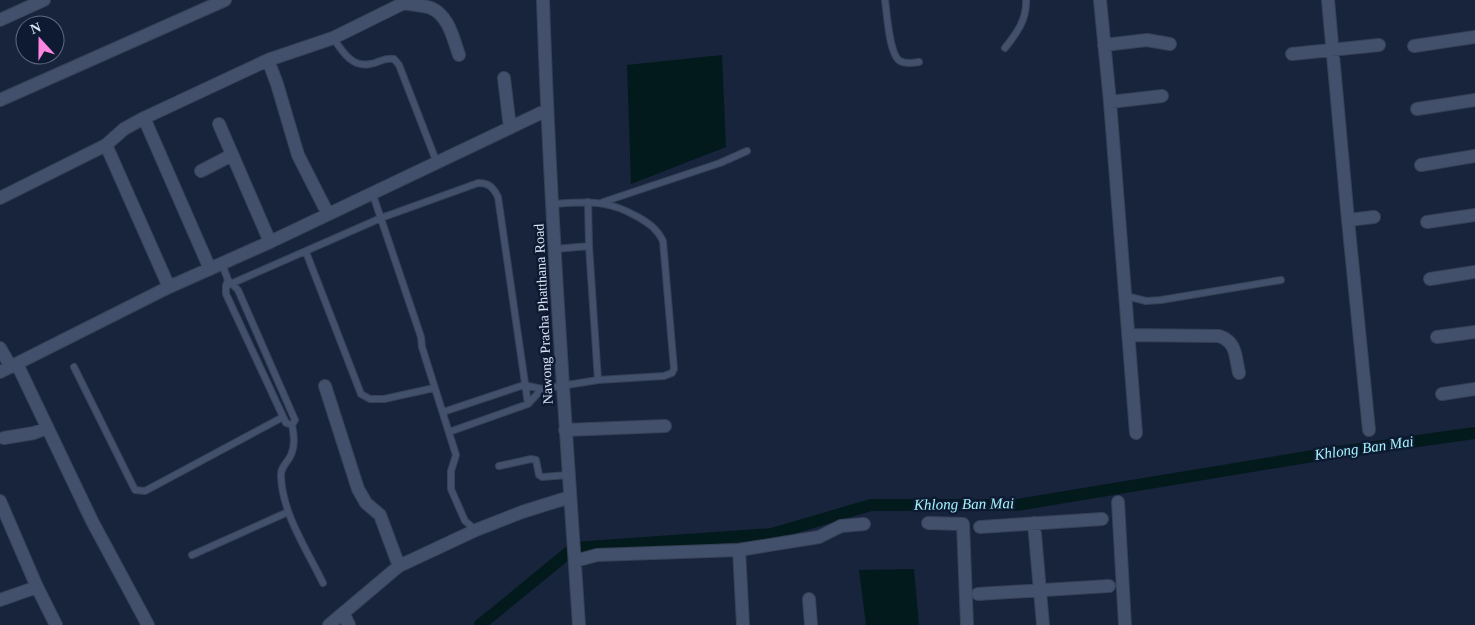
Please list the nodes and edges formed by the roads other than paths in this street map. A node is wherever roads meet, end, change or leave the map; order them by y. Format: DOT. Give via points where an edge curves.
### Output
graph roads {
  1 [pos="44,0"];
  2 [pos="225,0"];
  3 [pos="543,0"];
  4 [pos="885,0"];
  5 [pos="1026,0"];
  6 [pos="1100,0"];
  7 [pos="1328,0"];
  8 [pos="406,2"];
  9 [pos="0,20"];
  10 [pos="1475,37"];
  11 [pos="333,38"];
  12 [pos="1170,44"];
  13 [pos="1104,45"];
  14 [pos="1379,45"];
  15 [pos="1414,46"];
  16 [pos="1005,48"];
  17 [pos="1332,50"];
  18 [pos="459,54"];
  19 [pos="1292,54"];
  20 [pos="268,60"];
  21 [pos="919,62"];
  22 [pos="504,78"];
  23 [pos="1162,96"];
  24 [pos="0,100"];
  25 [pos="1475,100"];
  26 [pos="1110,102"];
  27 [pos="1417,109"];
  28 [pos="547,110"];
  29 [pos="144,118"];
  30 [pos="219,124"];
  31 [pos="510,128"];
  32 [pos="106,145"];
  33 [pos="747,151"];
  34 [pos="232,155"];
  35 [pos="1475,156"];
  36 [pos="437,163"];
  37 [pos="1421,165"];
  38 [pos="201,170"];
  39 [pos="372,192"];
  40 [pos="0,198"];
  41 [pos="588,202"];
  42 [pos="602,203"];
  43 [pos="552,204"];
  44 [pos="328,214"];
  45 [pos="1475,215"];
  46 [pos="1374,217"];
  47 [pos="381,218"];
  48 [pos="1348,220"];
  49 [pos="1427,222"];
  50 [pos="270,242"];
  51 [pos="589,246"];
  52 [pos="555,249"];
  53 [pos="306,252"];
  54 [pos="222,264"];
  55 [pos="210,270"];
  56 [pos="1475,272"];
  57 [pos="1430,279"];
  58 [pos="1281,280"];
  59 [pos="229,283"];
  60 [pos="169,287"];
  61 [pos="1126,296"];
  62 [pos="1475,332"];
  63 [pos="1128,335"];
  64 [pos="1437,338"];
  65 [pos="0,348"];
  66 [pos="74,367"];
  67 [pos="9,368"];
  68 [pos="1239,373"];
  69 [pos="598,380"];
  70 [pos="524,385"];
  71 [pos="325,386"];
  72 [pos="562,386"];
  73 [pos="434,388"];
  74 [pos="542,389"];
  75 [pos="1475,389"];
  76 [pos="1442,394"];
  77 [pos="528,404"];
  78 [pos="443,412"];
  79 [pos="283,417"];
  80 [pos="292,426"];
  81 [pos="666,426"];
  82 [pos="48,428"];
  83 [pos="565,430"];
  84 [pos="1369,430"];
  85 [pos="450,432"];
  86 [pos="1136,433"];
  87 [pos="4,438"];
  88 [pos="499,466"];
  89 [pos="568,475"];
  90 [pos="570,497"];
  91 [pos="0,501"];
  92 [pos="1118,502"];
  93 [pos="288,512"];
  94 [pos="1102,518"];
  95 [pos="928,523"];
  96 [pos="1034,523"];
  97 [pos="864,524"];
  98 [pos="980,528"];
  99 [pos="476,530"];
  100 [pos="739,550"];
  101 [pos="192,555"];
  102 [pos="575,559"];
  103 [pos="399,566"];
  104 [pos="323,583"];
  105 [pos="1109,586"];
  106 [pos="37,587"];
  107 [pos="1041,591"];
  108 [pos="978,594"];
  109 [pos="809,599"];
  110 [pos="0,600"];
  111 [pos="346,619"];
  112 [pos="56,625"];
  113 [pos="148,625"];
  114 [pos="330,625"];
  115 [pos="579,625"];
  116 [pos="743,625"];
  117 [pos="811,625"];
  118 [pos="967,625"];
  119 [pos="1043,625"];
  120 [pos="1125,625"];
  1 -- 9 [label="street"];
  2 -- 24 [label="street"];
  3 -- 28 [label="street, Nawong Pracha Phatthana Road"];
  4 -- 21 [label="lane" via="894,55 899,61"];
  5 -- 16 [label="lane" via="1025,16 1018,32"];
  6 -- 13 [label="street"];
  7 -- 17 [label="street"];
  8 -- 11 [label="street"];
  8 -- 18 [label="street" via="431,8 441,16 449,25"];
  10 -- 15 [label="street"];
  11 -- 20 [label="street"];
  11 -- 36 [label="lane" via="344,55 360,64 394,58"];
  12 -- 13 [label="street" via="1147,40"];
  13 -- 26 [label="street"];
  14 -- 17 [label="street"];
  17 -- 19 [label="street"];
  17 -- 48 [label="street"];
  20 -- 29 [label="street"];
  20 -- 44 [label="street" via="298,155"];
  22 -- 31 [label="street"];
  23 -- 26 [label="street"];
  25 -- 27 [label="street"];
  26 -- 61 [label="street"];
  28 -- 31 [label="street"];
  28 -- 43 [label="street, Nawong Pracha Phatthana Road"];
  29 -- 32 [label="street" via="124,129"];
  29 -- 55 [label="street"];
  30 -- 34 [label="street"];
  31 -- 36 [label="street"];
  32 -- 40 [label="street"];
  32 -- 60 [label="street"];
  33 -- 42 [label="lane"];
  34 -- 38 [label="street"];
  34 -- 50 [label="street"];
  35 -- 37 [label="street"];
  36 -- 39 [label="street"];
  39 -- 44 [label="street"];
  39 -- 47 [label="lane"];
  41 -- 42 [label="lane"];
  41 -- 43 [label="lane"];
  41 -- 51 [label="lane"];
  42 -- 69 [label="lane" via="626,210 659,233 674,369 670,375 664,376"];
  43 -- 52 [label="street, Nawong Pracha Phatthana Road"];
  44 -- 50 [label="street"];
  45 -- 49 [label="street"];
  46 -- 48 [label="street"];
  47 -- 53 [label="lane"];
  47 -- 70 [label="lane" via="478,183 494,188 498,197"];
  47 -- 73 [label="lane" via="421,337"];
  48 -- 84 [label="street"];
  50 -- 54 [label="street"];
  51 -- 52 [label="lane"];
  51 -- 69 [label="lane"];
  52 -- 72 [label="street, Nawong Pracha Phatthana Road"];
  53 -- 59 [label="lane"];
  53 -- 73 [label="lane" via="361,394 370,399 384,399"];
  54 -- 55 [label="street"];
  54 -- 59 [label="lane"];
  55 -- 60 [label="street"];
  56 -- 57 [label="street"];
  58 -- 61 [label="lane" via="1161,300 1146,301"];
  59 -- 79 [label="lane" via="226,294"];
  59 -- 80 [label="lane" via="238,290 295,420"];
  60 -- 67 [label="street"];
  61 -- 63 [label="street"];
  62 -- 64 [label="street"];
  63 -- 68 [label="street" via="1219,336 1228,339 1233,346"];
  63 -- 86 [label="street"];
  65 -- 67 [label="street"];
  66 -- 79 [label="lane" via="135,490 144,491"];
  67 -- 82 [label="street"];
  69 -- 72 [label="lane"];
  70 -- 74 [label="lane"];
  70 -- 77 [label="lane"];
  70 -- 78 [label="lane"];
  71 -- 103 [label="street" via="358,489 380,515"];
  72 -- 74 [label="lane"];
  72 -- 83 [label="street, Nawong Pracha Phatthana Road"];
  73 -- 78 [label="lane"];
  74 -- 77 [label="lane"];
  75 -- 76 [label="street"];
  77 -- 85 [label="lane"];
  78 -- 85 [label="lane"];
  79 -- 80 [label="lane"];
  80 -- 93 [label="lane" via="292,453 280,474"];
  81 -- 83 [label="street"];
  82 -- 87 [label="street"];
  82 -- 113 [label="street" via="92,521"];
  83 -- 89 [label="street, Nawong Pracha Phatthana Road"];
  85 -- 99 [label="lane" via="456,455 451,471 451,488 465,521"];
  88 -- 89 [label="lane" via="531,459 536,460 542,477"];
  89 -- 90 [label="street, Nawong Pracha Phatthana Road"];
  90 -- 99 [label="street"];
  90 -- 102 [label="street, Nawong Pracha Phatthana Road"];
  91 -- 106 [label="street"];
  92 -- 120 [label="street"];
  93 -- 101 [label="lane"];
  93 -- 104 [label="lane"];
  94 -- 96 [label="street"];
  95 -- 118 [label="street" via="963,524"];
  96 -- 98 [label="street"];
  96 -- 107 [label="street"];
  97 -- 100 [label="street" via="841,526 819,537"];
  99 -- 103 [label="street"];
  100 -- 102 [label="street" via="597,554"];
  100 -- 116 [label="street"];
  102 -- 115 [label="street, Nawong Pracha Phatthana Road"];
  103 -- 111 [label="street"];
  105 -- 107 [label="street"];
  106 -- 110 [label="street"];
  106 -- 112 [label="street"];
  107 -- 108 [label="street"];
  107 -- 119 [label="street"];
  109 -- 117 [label="street"];
  111 -- 114 [label="street"];
}
